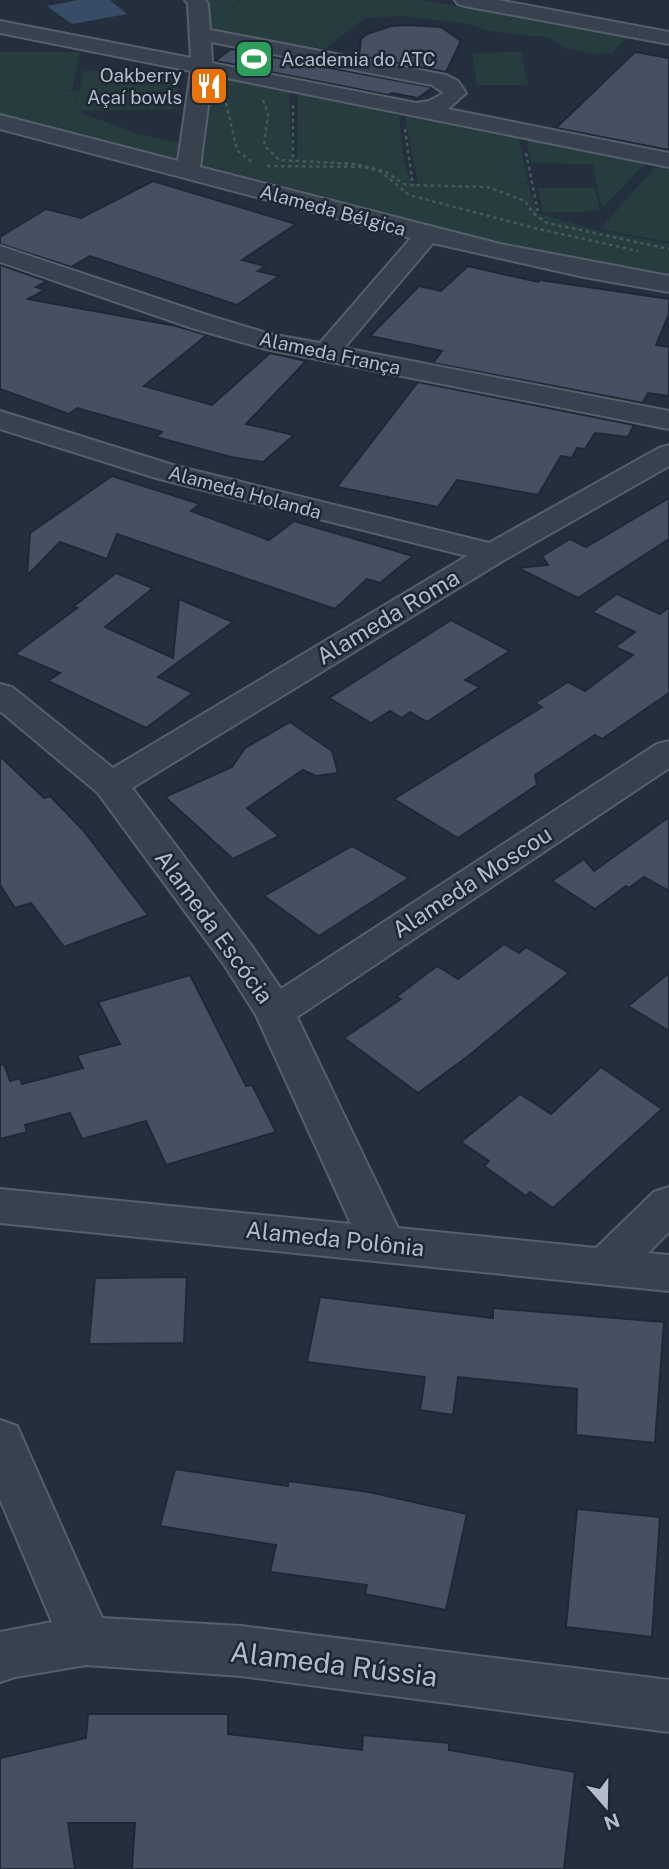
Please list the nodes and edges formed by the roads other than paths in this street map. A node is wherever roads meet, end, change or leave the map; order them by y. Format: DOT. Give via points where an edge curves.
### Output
graph roads {
  1 [pos="195,0"];
  2 [pos="466,0"];
  3 [pos="0,27"];
  4 [pos="200,34"];
  5 [pos="669,38"];
  6 [pos="202,67"];
  7 [pos="408,108"];
  8 [pos="0,122"];
  9 [pos="669,160"];
  10 [pos="188,171"];
  11 [pos="427,235"];
  12 [pos="0,254"];
  13 [pos="669,284"];
  14 [pos="326,354"];
  15 [pos="669,420"];
  16 [pos="0,421"];
  17 [pos="669,454"];
  18 [pos="493,553"];
  19 [pos="0,694"];
  20 [pos="669,752"];
  21 [pos="111,785"];
  22 [pos="275,1012"];
  23 [pos="669,1204"];
  24 [pos="0,1206"];
  25 [pos="383,1244"];
  26 [pos="606,1266"];
  27 [pos="669,1273"];
  28 [pos="0,1441"];
  29 [pos="86,1641"];
  30 [pos="0,1657"];
  31 [pos="669,1706"];
  1 -- 4 [label="street"];
  2 -- 5 [label="street"];
  3 -- 6 [label="street"];
  4 -- 6 [label="street"];
  4 -- 7 [label="street" via="438,80 455,93 450,101 434,107"];
  6 -- 7 [label="street"];
  6 -- 10 [label="street"];
  7 -- 9 [label="street"];
  8 -- 10 [label="street, Alameda Bélgica"];
  10 -- 11 [label="street, Alameda Bélgica"];
  11 -- 13 [label="street, Alameda Bélgica"];
  11 -- 14 [label="street"];
  12 -- 14 [label="street, Alameda França" via="201,322"];
  14 -- 15 [label="street, Alameda França"];
  16 -- 18 [label="street, Alameda Holanda" via="166,472"];
  17 -- 18 [label="street, Alameda Roma"];
  18 -- 21 [label="street, Alameda Roma"];
  19 -- 21 [label="street, Alameda Escócia"];
  20 -- 22 [label="street, Alameda Moscou"];
  21 -- 22 [label="street, Alameda Escócia"];
  22 -- 25 [label="street, Alameda Escócia"];
  23 -- 26 [label="street"];
  24 -- 25 [label="street, Alameda Polônia"];
  25 -- 26 [label="street, Alameda Polônia"];
  26 -- 27 [label="street, Alameda Polônia"];
  28 -- 29 [label="street"];
  29 -- 30 [label="street, Alameda Rússia"];
  29 -- 31 [label="street, Alameda Rússia" via="241,1651"];
}
